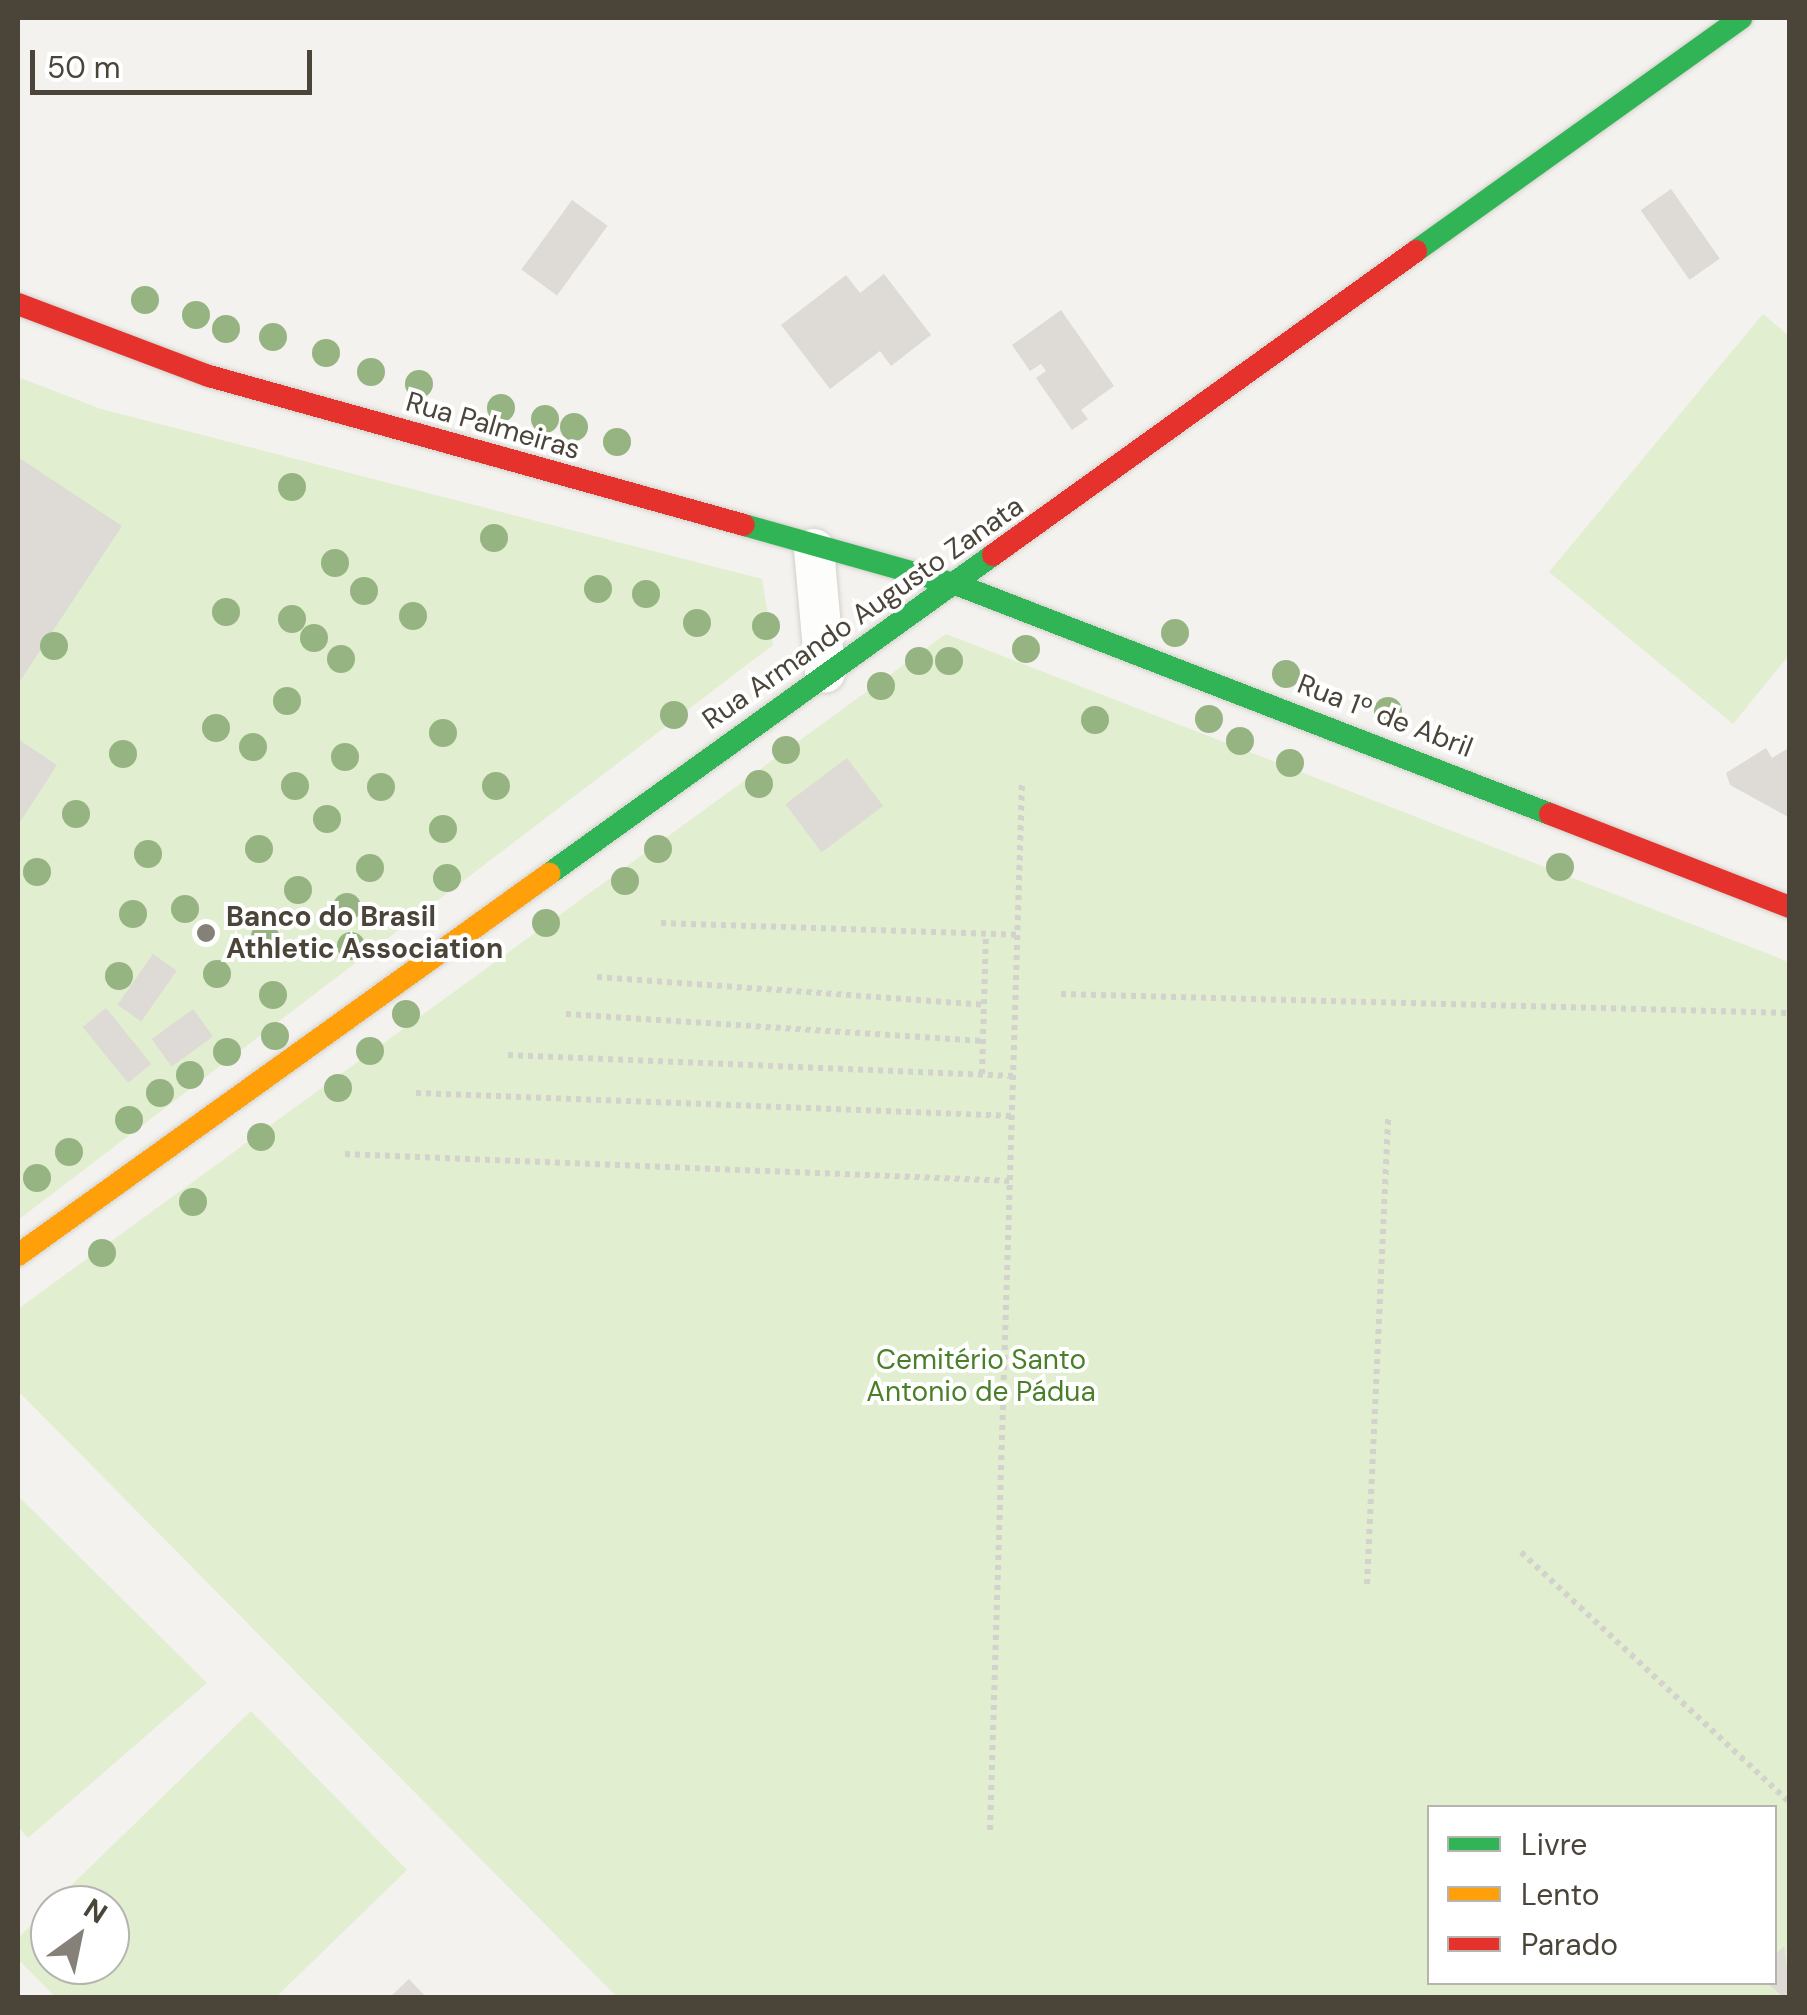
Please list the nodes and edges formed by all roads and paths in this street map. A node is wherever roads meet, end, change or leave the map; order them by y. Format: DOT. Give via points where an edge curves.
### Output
graph roads {
  1 [pos="1741,18"];
  2 [pos="18,304"];
  3 [pos="814,548"];
  4 [pos="958,585"];
  5 [pos="825,673"];
  6 [pos="1022,781"];
  7 [pos="1790,906"];
  8 [pos="661,923"];
  9 [pos="986,935"];
  10 [pos="1018,935"];
  11 [pos="597,977"];
  12 [pos="1061,994"];
  13 [pos="984,1004"];
  14 [pos="1790,1012"];
  15 [pos="566,1014"];
  16 [pos="984,1041"];
  17 [pos="508,1055"];
  18 [pos="982,1074"];
  19 [pos="1015,1076"];
  20 [pos="416,1093"];
  21 [pos="1014,1116"];
  22 [pos="1388,1116"];
  23 [pos="345,1154"];
  24 [pos="1013,1181"];
  25 [pos="18,1255"];
  26 [pos="1521,1552"];
  27 [pos="1367,1584"];
  28 [pos="1790,1803"];
  29 [pos="990,1830"];
  1 -- 4 [label="street, Rua Armando Augusto Zanata"];
  2 -- 3 [label="street, Rua Palmeiras" via="78,333 210,376"];
  3 -- 4 [label="street, Rua Palmeiras"];
  3 -- 5 [label="street"];
  4 -- 5 [label="street, Rua Armando Augusto Zanata"];
  4 -- 7 [label="street, Rua 1º de Abril"];
  5 -- 25 [label="street, Rua Armando Augusto Zanata"];
  6 -- 10 [label="path"];
  8 -- 9 [label="path"];
  9 -- 10 [label="path"];
  9 -- 13 [label="path"];
  10 -- 19 [label="path"];
  11 -- 13 [label="path"];
  12 -- 14 [label="path"];
  13 -- 16 [label="path"];
  15 -- 16 [label="path"];
  16 -- 18 [label="path"];
  17 -- 18 [label="path"];
  18 -- 19 [label="path"];
  19 -- 21 [label="path"];
  20 -- 21 [label="path"];
  21 -- 24 [label="path"];
  22 -- 27 [label="path"];
  23 -- 24 [label="path"];
  24 -- 29 [label="path"];
  26 -- 28 [label="path"];
}
